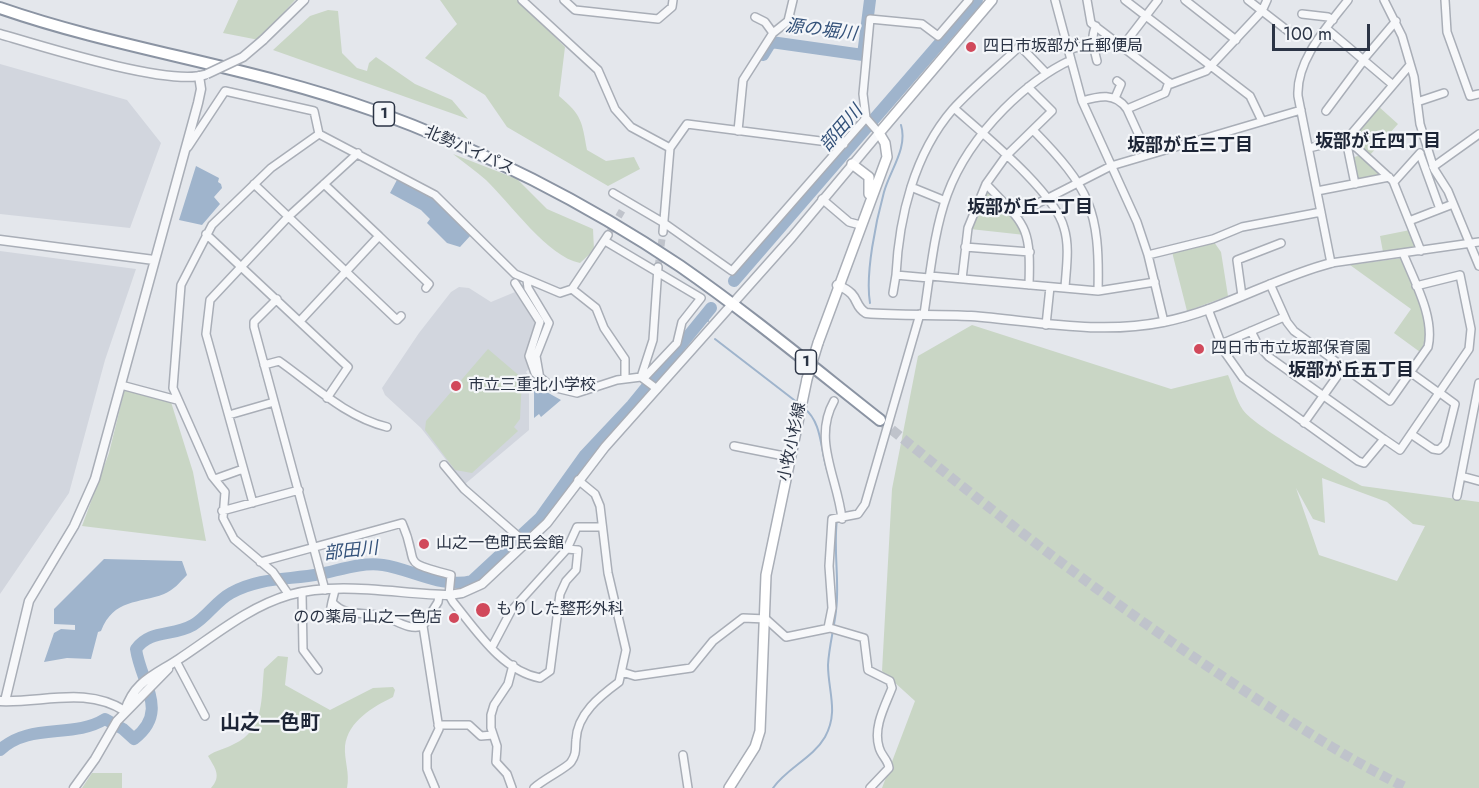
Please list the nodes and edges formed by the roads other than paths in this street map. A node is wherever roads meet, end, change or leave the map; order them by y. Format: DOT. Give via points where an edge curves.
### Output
graph roads {
  1 [pos="304,0"];
  2 [pos="522,0"];
  3 [pos="564,0"];
  4 [pos="673,0"];
  5 [pos="793,0"];
  6 [pos="969,0"];
  7 [pos="992,0"];
  8 [pos="1055,0"];
  9 [pos="1087,0"];
  10 [pos="1125,0"];
  11 [pos="1158,0"];
  12 [pos="1185,0"];
  13 [pos="1248,0"];
  14 [pos="1268,0"];
  15 [pos="1347,0"];
  16 [pos="1384,0"];
  17 [pos="1445,0"];
  18 [pos="0,8"];
  19 [pos="1262,11"];
  20 [pos="1302,14"];
  21 [pos="1146,16"];
  22 [pos="755,17"];
  23 [pos="1333,20"];
  24 [pos="1396,21"];
  25 [pos="1096,26"];
  26 [pos="1327,29"];
  27 [pos="1288,31"];
  28 [pos="772,33"];
  29 [pos="0,34"];
  30 [pos="1236,40"];
  31 [pos="1093,43"];
  32 [pos="1122,46"];
  33 [pos="1068,50"];
  34 [pos="1071,60"];
  35 [pos="1364,60"];
  36 [pos="1097,61"];
  37 [pos="1410,65"];
  38 [pos="1210,66"];
  39 [pos="1046,72"];
  40 [pos="203,75"];
  41 [pos="1117,81"];
  42 [pos="1169,82"];
  43 [pos="1393,85"];
  44 [pos="1028,87"];
  45 [pos="1444,93"];
  46 [pos="1479,94"];
  47 [pos="1115,98"];
  48 [pos="1082,101"];
  49 [pos="1417,102"];
  50 [pos="954,108"];
  51 [pos="1127,109"];
  52 [pos="1301,110"];
  53 [pos="1326,111"];
  54 [pos="867,120"];
  55 [pos="1263,121"];
  56 [pos="738,130"];
  57 [pos="877,130"];
  58 [pos="1033,130"];
  59 [pos="981,133"];
  60 [pos="319,134"];
  61 [pos="1479,134"];
  62 [pos="1347,140"];
  63 [pos="844,144"];
  64 [pos="1427,145"];
  65 [pos="670,148"];
  66 [pos="1309,148"];
  67 [pos="358,153"];
  68 [pos="1148,154"];
  69 [pos="1419,154"];
  70 [pos="1006,156"];
  71 [pos="181,160"];
  72 [pos="852,164"];
  73 [pos="1110,166"];
  74 [pos="1433,166"];
  75 [pos="1392,180"];
  76 [pos="1078,183"];
  77 [pos="254,184"];
  78 [pos="324,184"];
  79 [pos="986,184"];
  80 [pos="1355,184"];
  81 [pos="911,187"];
  82 [pos="1317,191"];
  83 [pos="613,193"];
  84 [pos="1047,198"];
  85 [pos="822,199"];
  86 [pos="944,200"];
  87 [pos="627,202"];
  88 [pos="1453,204"];
  89 [pos="623,209"];
  90 [pos="1440,209"];
  91 [pos="866,211"];
  92 [pos="1321,212"];
  93 [pos="1015,215"];
  94 [pos="288,217"];
  95 [pos="1409,221"];
  96 [pos="664,223"];
  97 [pos="860,225"];
  98 [pos="663,232"];
  99 [pos="206,234"];
  100 [pos="379,236"];
  101 [pos="0,240"];
  102 [pos="1479,242"];
  103 [pos="1281,243"];
  104 [pos="1468,245"];
  105 [pos="965,247"];
  106 [pos="1420,251"];
  107 [pos="1030,252"];
  108 [pos="1403,253"];
  109 [pos="1148,255"];
  110 [pos="154,260"];
  111 [pos="1331,263"];
  112 [pos="242,266"];
  113 [pos="1479,266"];
  114 [pos="659,270"];
  115 [pos="346,271"];
  116 [pos="896,275"];
  117 [pos="930,277"];
  118 [pos="962,279"];
  119 [pos="527,280"];
  120 [pos="1155,282"];
  121 [pos="515,283"];
  122 [pos="1270,284"];
  123 [pos="837,285"];
  124 [pos="1029,285"];
  125 [pos="1416,286"];
  126 [pos="1050,287"];
  127 [pos="426,288"];
  128 [pos="1065,288"];
  129 [pos="572,289"];
  130 [pos="1098,291"];
  131 [pos="893,293"];
  132 [pos="1242,296"];
  133 [pos="277,299"];
  134 [pos="732,304"];
  135 [pos="1208,309"];
  136 [pos="922,314"];
  137 [pos="401,316"];
  138 [pos="1284,317"];
  139 [pos="300,321"];
  140 [pos="1164,322"];
  141 [pos="1046,325"];
  142 [pos="1251,331"];
  143 [pos="1221,344"];
  144 [pos="264,365"];
  145 [pos="1343,368"];
  146 [pos="1410,372"];
  147 [pos="625,378"];
  148 [pos="643,378"];
  149 [pos="540,379"];
  150 [pos="1479,383"];
  151 [pos="121,385"];
  152 [pos="655,388"];
  153 [pos="1439,393"];
  154 [pos="1323,396"];
  155 [pos="327,398"];
  156 [pos="177,400"];
  157 [pos="834,401"];
  158 [pos="274,402"];
  159 [pos="1477,407"];
  160 [pos="229,414"];
  161 [pos="880,420"];
  162 [pos="1304,423"];
  163 [pos="387,428"];
  164 [pos="1411,434"];
  165 [pos="1384,439"];
  166 [pos="734,446"];
  167 [pos="789,457"];
  168 [pos="444,465"];
  169 [pos="243,469"];
  170 [pos="1461,476"];
  171 [pos="215,479"];
  172 [pos="578,480"];
  173 [pos="1479,481"];
  174 [pos="298,490"];
  175 [pos="1457,496"];
  176 [pos="253,503"];
  177 [pos="222,511"];
  178 [pos="838,519"];
  179 [pos="602,527"];
  180 [pos="525,542"];
  181 [pos="315,547"];
  182 [pos="567,549"];
  183 [pos="260,562"];
  184 [pos="330,590"];
  185 [pos="449,591"];
  186 [pos="302,593"];
  187 [pos="289,595"];
  188 [pos="439,595"];
  189 [pos="332,602"];
  190 [pos="329,618"];
  191 [pos="766,619"];
  192 [pos="423,626"];
  193 [pos="831,629"];
  194 [pos="492,648"];
  195 [pos="176,661"];
  196 [pos="513,665"];
  197 [pos="318,670"];
  198 [pos="622,672"];
  199 [pos="152,679"];
  200 [pos="2,701"];
  201 [pos="125,711"];
  202 [pos="205,716"];
  203 [pos="438,725"];
  204 [pos="493,735"];
  205 [pos="683,755"];
  206 [pos="74,788"];
  207 [pos="435,788"];
  208 [pos="512,788"];
  209 [pos="534,788"];
  210 [pos="688,788"];
  211 [pos="729,788"];
  212 [pos="870,788"];
  1 -- 40 [label="street, bridge" via="243,57"];
  2 -- 65 [label="street" via="598,70 615,109 631,127"];
  3 -- 4 [label="street" via="575,10 658,19 672,7"];
  5 -- 28 [label="street" via="788,21"];
  6 -- 54 [label="street" via="938,36 922,24 870,19 863,94"];
  7 -- 57 [label="main road"];
  8 -- 33 [label="street"];
  9 -- 25 [label="street" via="1089,20"];
  10 -- 21 [label="street"];
  11 -- 21 [label="street"];
  12 -- 30 [label="street"];
  13 -- 19 [label="street"];
  14 -- 19 [label="street"];
  15 -- 23 [label="street"];
  16 -- 24 [label="street"];
  17 -- 46 [label="street" via="1448,32 1470,96"];
  18 -- 134 [label="highway, 北勢バイパス / 1" via="269,78 411,125 570,200 678,265"];
  19 -- 27 [label="street"];
  19 -- 30 [label="street"];
  20 -- 23 [label="street"];
  21 -- 32 [label="street"];
  21 -- 38 [label="street"];
  22 -- 28 [label="street" via="765,22"];
  23 -- 26 [label="street"];
  24 -- 35 [label="street"];
  24 -- 37 [label="street"];
  25 -- 31 [label="street"];
  25 -- 32 [label="street"];
  26 -- 35 [label="street"];
  26 -- 52 [label="street" via="1300,69"];
  28 -- 56 [label="street" via="741,86"];
  29 -- 40 [label="street" via="150,72"];
  30 -- 38 [label="street"];
  31 -- 33 [label="street"];
  31 -- 36 [label="street"];
  32 -- 42 [label="street"];
  33 -- 34 [label="street"];
  34 -- 39 [label="street"];
  34 -- 48 [label="street"];
  35 -- 43 [label="street"];
  35 -- 53 [label="street"];
  37 -- 43 [label="street"];
  37 -- 49 [label="street"];
  38 -- 42 [label="street" via="1173,84"];
  38 -- 55 [label="street" via="1250,96"];
  39 -- 44 [label="street"];
  39 -- 50 [label="street" via="1020,46"];
  40 -- 71 [label="street"];
  41 -- 47 [label="street" via="1121,84"];
  42 -- 51 [label="street" via="1165,93"];
  43 -- 62 [label="street"];
  44 -- 58 [label="street" via="1052,111"];
  44 -- 59 [label="street"];
  45 -- 49 [label="street"];
  47 -- 48 [label="street" via="1103,96"];
  47 -- 51 [label="street"];
  48 -- 73 [label="street"];
  49 -- 64 [label="street"];
  50 -- 59 [label="street"];
  50 -- 81 [label="street" via="929,145"];
  51 -- 68 [label="street"];
  52 -- 55 [label="street"];
  52 -- 66 [label="street"];
  54 -- 57 [label="street"];
  54 -- 63 [label="street"];
  55 -- 68 [label="street"];
  56 -- 63 [label="street"];
  56 -- 65 [label="street" via="687,124"];
  57 -- 72 [label="street"];
  57 -- 91 [label="main road, 小牧小杉線" via="885,143 886,157"];
  58 -- 70 [label="street"];
  58 -- 76 [label="street"];
  59 -- 70 [label="street"];
  59 -- 86 [label="street" via="965,155"];
  60 -- 67 [label="street"];
  60 -- 71 [label="street" via="314,111 225,92"];
  60 -- 77 [label="street"];
  61 -- 74 [label="street"];
  62 -- 66 [label="street"];
  62 -- 75 [label="street"];
  62 -- 80 [label="street"];
  63 -- 96 [label="street" via="732,271"];
  64 -- 69 [label="street"];
  64 -- 74 [label="street"];
  65 -- 96 [label="street"];
  66 -- 82 [label="street"];
  67 -- 78 [label="street"];
  67 -- 119 [label="street" via="435,195 515,274"];
  68 -- 73 [label="street"];
  69 -- 75 [label="street"];
  69 -- 90 [label="street"];
  70 -- 79 [label="street"];
  70 -- 84 [label="street"];
  71 -- 110 [label="street"];
  72 -- 85 [label="street"];
  72 -- 91 [label="main road" via="869,177"];
  73 -- 76 [label="street"];
  73 -- 109 [label="street"];
  74 -- 88 [label="street"];
  75 -- 80 [label="street"];
  75 -- 95 [label="street"];
  76 -- 84 [label="street"];
  76 -- 130 [label="street" via="1097,230"];
  77 -- 94 [label="street"];
  77 -- 99 [label="street"];
  78 -- 94 [label="street"];
  78 -- 100 [label="street"];
  79 -- 93 [label="street"];
  79 -- 105 [label="street" via="974,210"];
  80 -- 82 [label="street"];
  81 -- 86 [label="street"];
  81 -- 116 [label="street" via="901,222"];
  82 -- 92 [label="street"];
  83 -- 87 [label="street"];
  84 -- 93 [label="street"];
  84 -- 128 [label="street" via="1065,232"];
  85 -- 97 [label="street" via="845,219"];
  85 -- 134 [label="street"];
  86 -- 117 [label="street"];
  87 -- 89 [label="street"];
  87 -- 96 [label="street"];
  88 -- 90 [label="street"];
  88 -- 104 [label="street"];
  90 -- 95 [label="street"];
  91 -- 97 [label="main road, 小牧小杉線"];
  92 -- 109 [label="street" via="1247,226"];
  92 -- 111 [label="street"];
  93 -- 107 [label="street" via="1026,230"];
  94 -- 112 [label="street"];
  94 -- 115 [label="street"];
  95 -- 106 [label="street"];
  96 -- 98 [label="street"];
  97 -- 123 [label="main road, 小牧小杉線"];
  99 -- 112 [label="street"];
  99 -- 156 [label="street" via="181,285 173,388"];
  100 -- 115 [label="street"];
  100 -- 127 [label="street" via="429,284"];
  101 -- 110 [label="street"];
  102 -- 104 [label="street"];
  103 -- 132 [label="street" via="1237,260"];
  104 -- 106 [label="street"];
  104 -- 113 [label="street"];
  105 -- 107 [label="street"];
  105 -- 118 [label="street"];
  106 -- 108 [label="street"];
  107 -- 124 [label="street"];
  108 -- 111 [label="street"];
  108 -- 125 [label="street"];
  109 -- 120 [label="street"];
  110 -- 151 [label="street"];
  111 -- 122 [label="street"];
  112 -- 133 [label="street"];
  112 -- 160 [label="street" via="210,300 206,334"];
  114 -- 129 [label="street" via="607,238"];
  114 -- 148 [label="street" via="653,340"];
  114 -- 148 [label="street" via="701,298 682,322 677,342"];
  115 -- 137 [label="street" via="397,320"];
  115 -- 139 [label="street"];
  116 -- 117 [label="street"];
  116 -- 131 [label="street"];
  117 -- 118 [label="street"];
  117 -- 136 [label="street"];
  118 -- 124 [label="street"];
  119 -- 129 [label="street" via="560,293"];
  119 -- 149 [label="street" via="549,324 536,356"];
  120 -- 130 [label="street"];
  120 -- 140 [label="street"];
  121 -- 149 [label="street" via="540,322 530,356"];
  122 -- 132 [label="street"];
  122 -- 138 [label="street"];
  123 -- 136 [label="street" via="852,292 859,308 869,313"];
  123 -- 167 [label="main road, 小牧小杉線, bridge" via="807,379"];
  124 -- 126 [label="street"];
  125 -- 146 [label="street" via="1430,334 1428,348"];
  125 -- 153 [label="street" via="1460,275 1470,316 1469,349"];
  126 -- 128 [label="street"];
  126 -- 141 [label="street"];
  128 -- 130 [label="street"];
  129 -- 147 [label="street" via="596,308 604,328 625,358"];
  132 -- 135 [label="street"];
  133 -- 139 [label="street"];
  133 -- 144 [label="street" via="254,322"];
  134 -- 152 [label="street"];
  134 -- 161 [label="highway, 北勢バイパス / 1"];
  135 -- 140 [label="street"];
  135 -- 143 [label="street"];
  136 -- 141 [label="street"];
  136 -- 178 [label="street" via="865,504 858,514"];
  138 -- 142 [label="street"];
  138 -- 145 [label="street" via="1300,336"];
  139 -- 155 [label="street" via="348,367"];
  140 -- 141 [label="street" via="1119,327"];
  142 -- 143 [label="street"];
  142 -- 154 [label="street" via="1269,357"];
  143 -- 162 [label="street" via="1232,366 1248,384"];
  144 -- 155 [label="street" via="279,361"];
  144 -- 158 [label="street"];
  145 -- 146 [label="street" via="1390,401"];
  145 -- 154 [label="street"];
  146 -- 153 [label="street"];
  147 -- 148 [label="street"];
  147 -- 149 [label="street" via="577,393 559,390"];
  148 -- 152 [label="street"];
  150 -- 159 [label="street"];
  151 -- 156 [label="street"];
  151 -- 200 [label="street" via="86,501 27,607"];
  152 -- 172 [label="street"];
  153 -- 164 [label="street"];
  153 -- 164 [label="street" via="1455,404 1442,449 1433,449"];
  154 -- 162 [label="street"];
  154 -- 165 [label="street"];
  155 -- 163 [label="street"];
  156 -- 171 [label="street"];
  157 -- 178 [label="street" via="826,419 825,455 840,505"];
  158 -- 160 [label="street"];
  158 -- 174 [label="street"];
  159 -- 170 [label="street"];
  160 -- 169 [label="street"];
  162 -- 165 [label="street" via="1362,463 1369,460"];
  164 -- 165 [label="street" via="1400,450"];
  166 -- 167 [label="street"];
  167 -- 191 [label="main road, 小牧小杉線" via="766,575"];
  168 -- 180 [label="street" via="464,489"];
  169 -- 171 [label="street"];
  169 -- 176 [label="street"];
  170 -- 173 [label="street"];
  170 -- 175 [label="street"];
  171 -- 177 [label="street" via="225,492"];
  172 -- 179 [label="street" via="598,499"];
  172 -- 180 [label="street" via="547,523"];
  174 -- 176 [label="street"];
  174 -- 181 [label="street"];
  176 -- 177 [label="street"];
  177 -- 183 [label="street" via="234,539"];
  178 -- 193 [label="street" via="829,544"];
  179 -- 182 [label="street" via="577,527"];
  179 -- 198 [label="street" via="626,650"];
  180 -- 185 [label="street" via="482,584 462,593"];
  181 -- 183 [label="street"];
  181 -- 184 [label="street"];
  181 -- 185 [label="street" via="402,523 412,562 451,575"];
  182 -- 194 [label="street" via="511,611"];
  182 -- 196 [label="street" via="578,550 576,570 560,594 550,671 537,678"];
  183 -- 187 [label="street" via="273,572"];
  184 -- 186 [label="street"];
  184 -- 188 [label="street"];
  184 -- 189 [label="street"];
  185 -- 188 [label="street"];
  185 -- 194 [label="street"];
  186 -- 187 [label="street"];
  186 -- 197 [label="street" via="303,650"];
  187 -- 195 [label="street" via="252,611"];
  188 -- 192 [label="street"];
  189 -- 190 [label="street"];
  189 -- 192 [label="street" via="354,614"];
  191 -- 193 [label="street" via="786,637"];
  191 -- 198 [label="street" via="743,618 713,641 695,665 686,670 635,676"];
  191 -- 211 [label="main road, 小牧小杉線" via="760,731 755,747"];
  192 -- 203 [label="street"];
  193 -- 212 [label="street" via="864,638 867,670 887,679 892,686 878,726 879,746 889,768"];
  194 -- 196 [label="street"];
  195 -- 199 [label="street"];
  195 -- 202 [label="street"];
  196 -- 204 [label="street" via="508,684 492,710"];
  198 -- 209 [label="street" via="619,682 585,714 575,740 576,753 569,765"];
  199 -- 201 [label="street"];
  199 -- 201 [label="street" via="129,696"];
  200 -- 201 [label="street" via="72,696 110,701"];
  201 -- 206 [label="street"];
  203 -- 204 [label="street" via="469,725 481,736"];
  203 -- 207 [label="street" via="438,736 427,754 427,769"];
  204 -- 208 [label="street" via="498,767 507,774"];
  205 -- 210 [label="street"];
}
